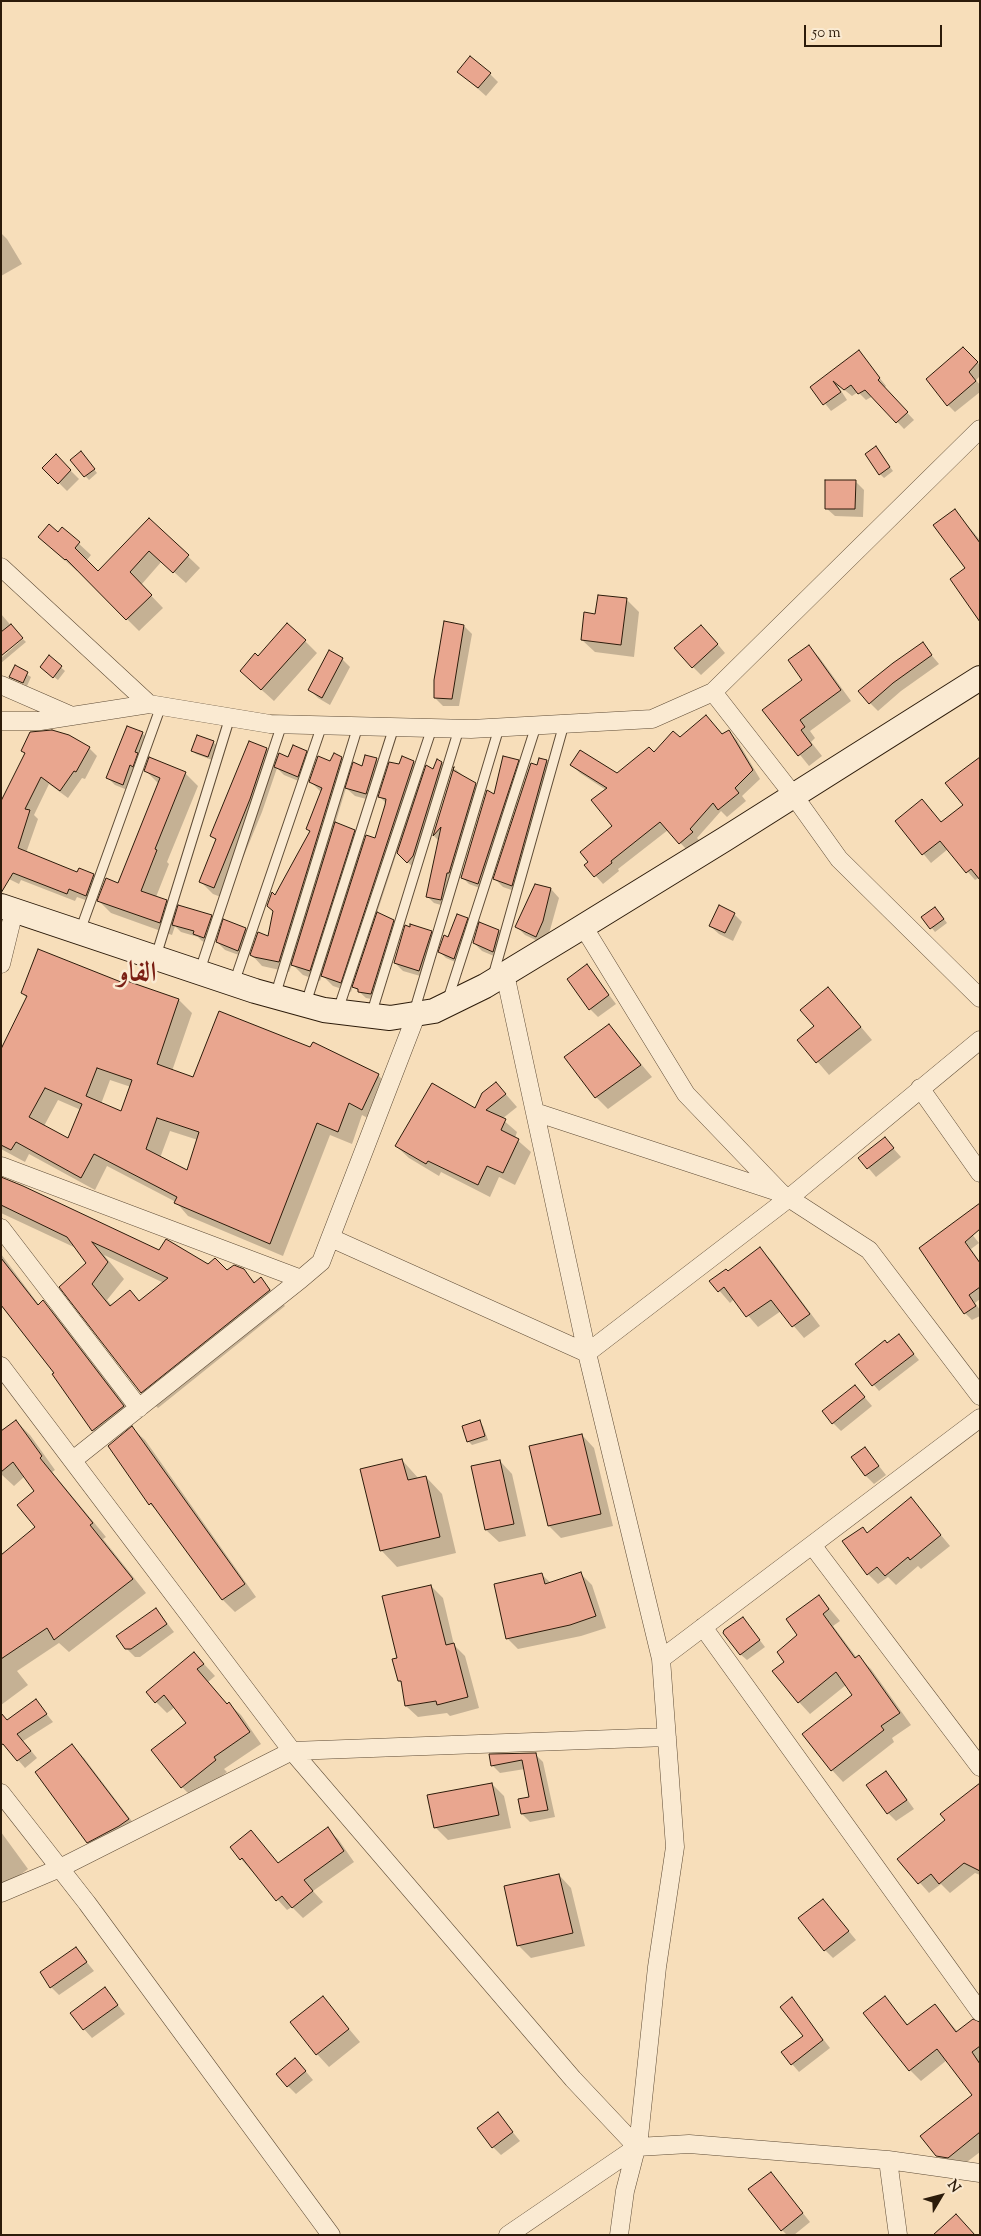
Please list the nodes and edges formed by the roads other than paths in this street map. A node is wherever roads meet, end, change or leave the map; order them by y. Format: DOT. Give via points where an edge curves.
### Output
graph roads {
  1 [pos="980,430"];
  2 [pos="1,568"];
  3 [pos="980,678"];
  4 [pos="1,684"];
  5 [pos="713,692"];
  6 [pos="155,705"];
  7 [pos="72,716"];
  8 [pos="230,717"];
  9 [pos="1,721"];
  10 [pos="282,724"];
  11 [pos="564,724"];
  12 [pos="322,725"];
  13 [pos="358,726"];
  14 [pos="536,726"];
  15 [pos="394,727"];
  16 [pos="432,728"];
  17 [pos="499,728"];
  18 [pos="459,729"];
  19 [pos="794,796"];
  20 [pos="8,908"];
  21 [pos="583,926"];
  22 [pos="79,932"];
  23 [pos="155,958"];
  24 [pos="1,964"];
  25 [pos="199,972"];
  26 [pos="498,978"];
  27 [pos="234,984"];
  28 [pos="274,996"];
  29 [pos="980,998"];
  30 [pos="306,1005"];
  31 [pos="446,1005"];
  32 [pos="338,1011"];
  33 [pos="415,1014"];
  34 [pos="371,1016"];
  35 [pos="980,1040"];
  36 [pos="920,1088"];
  37 [pos="535,1112"];
  38 [pos="1,1166"];
  39 [pos="980,1172"];
  40 [pos="785,1196"];
  41 [pos="1,1228"];
  42 [pos="330,1238"];
  43 [pos="301,1278"];
  44 [pos="587,1353"];
  45 [pos="4,1374"];
  46 [pos="980,1396"];
  47 [pos="139,1408"];
  48 [pos="980,1418"];
  49 [pos="73,1460"];
  50 [pos="812,1545"];
  51 [pos="702,1627"];
  52 [pos="661,1659"];
  53 [pos="667,1738"];
  54 [pos="292,1751"];
  55 [pos="980,1766"];
  56 [pos="1,1793"];
  57 [pos="60,1868"];
  58 [pos="1,1893"];
  59 [pos="980,2012"];
  60 [pos="637,2147"];
  61 [pos="888,2160"];
  62 [pos="979,2173"];
  63 [pos="331,2235"];
  64 [pos="508,2235"];
  65 [pos="619,2235"];
  66 [pos="898,2235"];
  1 -- 5 [label="street"];
  2 -- 6 [label="street"];
  3 -- 19 [label="street"];
  4 -- 7 [label="street"];
  5 -- 11 [label="street" via="652,718"];
  5 -- 19 [label="street"];
  6 -- 7 [label="street"];
  6 -- 8 [label="street"];
  6 -- 22 [label="lane"];
  7 -- 9 [label="street" via="40,721"];
  8 -- 10 [label="street"];
  8 -- 23 [label="lane"];
  10 -- 12 [label="street"];
  10 -- 25 [label="lane"];
  11 -- 14 [label="street"];
  11 -- 26 [label="lane"];
  12 -- 13 [label="street"];
  12 -- 27 [label="lane"];
  13 -- 15 [label="street"];
  13 -- 28 [label="lane"];
  14 -- 17 [label="street"];
  14 -- 31 [label="lane"];
  15 -- 16 [label="street"];
  15 -- 30 [label="lane"];
  16 -- 18 [label="street"];
  16 -- 32 [label="lane"];
  17 -- 18 [label="street"];
  17 -- 33 [label="lane"];
  18 -- 34 [label="lane"];
  19 -- 21 [label="street"];
  19 -- 29 [label="street" via="839,859"];
  20 -- 22 [label="street"];
  20 -- 24 [label="street"];
  21 -- 26 [label="street"];
  21 -- 40 [label="street" via="686,1094"];
  22 -- 23 [label="street"];
  23 -- 25 [label="street"];
  25 -- 27 [label="street"];
  26 -- 31 [label="street"];
  26 -- 37 [label="street"];
  27 -- 28 [label="street"];
  28 -- 30 [label="street"];
  30 -- 32 [label="street"];
  31 -- 33 [label="street"];
  32 -- 34 [label="street"];
  33 -- 34 [label="street" via="390,1018"];
  33 -- 42 [label="street"];
  35 -- 36 [label="street"];
  36 -- 39 [label="street"];
  36 -- 40 [label="street"];
  37 -- 40 [label="street"];
  37 -- 44 [label="street"];
  38 -- 43 [label="street"];
  40 -- 44 [label="street"];
  40 -- 46 [label="street" via="869,1250"];
  41 -- 47 [label="street"];
  42 -- 43 [label="street" via="321,1262"];
  42 -- 44 [label="street"];
  43 -- 47 [label="street"];
  44 -- 52 [label="street"];
  45 -- 49 [label="street"];
  47 -- 49 [label="street"];
  48 -- 50 [label="street"];
  49 -- 54 [label="street"];
  50 -- 51 [label="street"];
  50 -- 55 [label="street"];
  51 -- 52 [label="street"];
  51 -- 59 [label="street"];
  52 -- 53 [label="street"];
  53 -- 54 [label="street"];
  53 -- 60 [label="street" via="675,1847 657,1967"];
  54 -- 57 [label="street"];
  54 -- 60 [label="street" via="573,2079"];
  56 -- 57 [label="street"];
  57 -- 58 [label="street"];
  57 -- 63 [label="street"];
  60 -- 61 [label="street" via="689,2144"];
  60 -- 64 [label="street"];
  60 -- 65 [label="street" via="625,2192"];
  61 -- 62 [label="street"];
  61 -- 66 [label="street"];
}
